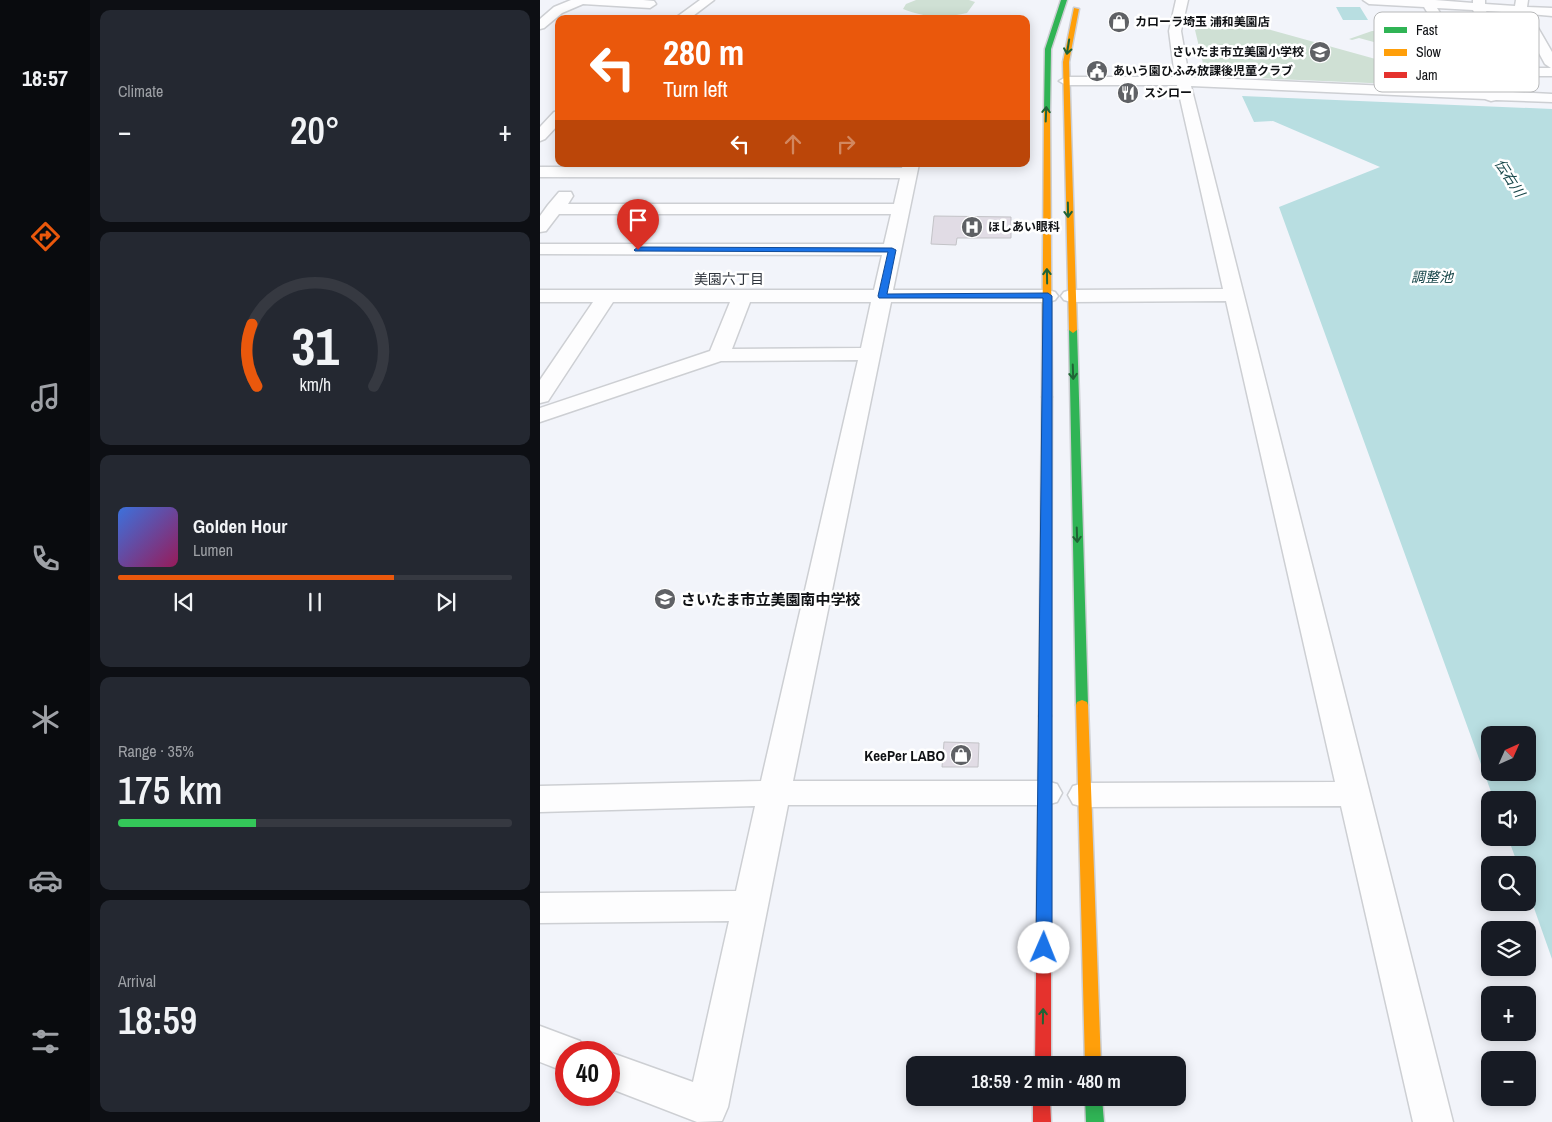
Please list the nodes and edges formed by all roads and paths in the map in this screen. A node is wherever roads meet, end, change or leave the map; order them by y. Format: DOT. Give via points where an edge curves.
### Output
graph roads {
  1 [pos="580,0"];
  2 [pos="708,0"];
  3 [pos="1064,0"];
  4 [pos="1079,0"];
  5 [pos="1182,0"];
  6 [pos="1369,0"];
  7 [pos="654,2"];
  8 [pos="1428,2"];
  9 [pos="1478,4"];
  10 [pos="1521,5"];
  11 [pos="1552,12"];
  12 [pos="620,15"];
  13 [pos="686,15"];
  14 [pos="542,32"];
  15 [pos="1539,39"];
  16 [pos="1552,64"];
  17 [pos="1539,72"];
  18 [pos="1552,72"];
  19 [pos="1043,81"];
  20 [pos="1066,81"];
  21 [pos="1183,82"];
  22 [pos="1374,91"];
  23 [pos="1388,92"];
  24 [pos="1487,92"];
  25 [pos="1491,97"];
  26 [pos="1552,98"];
  27 [pos="555,109"];
  28 [pos="555,119"];
  29 [pos="540,124"];
  30 [pos="540,136"];
  31 [pos="586,168"];
  32 [pos="910,168"];
  33 [pos="540,172"];
  34 [pos="554,209"];
  35 [pos="901,209"];
  36 [pos="540,227"];
  37 [pos="540,249"];
  38 [pos="892,250"];
  39 [pos="540,296"];
  40 [pos="607,296"];
  41 [pos="742,296"];
  42 [pos="882,296"];
  43 [pos="1048,296"];
  44 [pos="1071,296"];
  45 [pos="1234,296"];
  46 [pos="719,354"];
  47 [pos="870,354"];
  48 [pos="540,396"];
  49 [pos="540,415"];
  50 [pos="774,793"];
  51 [pos="1046,793"];
  52 [pos="1355,794"];
  53 [pos="1084,795"];
  54 [pos="540,799"];
  55 [pos="750,906"];
  56 [pos="540,908"];
  57 [pos="540,1044"];
  58 [pos="555,1050"];
  59 [pos="1043,1056"];
  60 [pos="1093,1056"];
  61 [pos="620,1074"];
  62 [pos="1042,1106"];
  63 [pos="1094,1106"];
  64 [pos="1042,1122"];
  65 [pos="1095,1122"];
  66 [pos="1433,1122"];
  1 -- 7 [label="street"];
  1 -- 14 [label="street" via="558,10"];
  2 -- 13 [label="street"];
  3 -- 19 [label="street" via="1050,38"];
  4 -- 20 [label="street, one-way" via="1066,62"];
  5 -- 21 [label="street" via="1175,31"];
  6 -- 8 [label="street"];
  7 -- 12 [label="street" via="633,15"];
  8 -- 9 [label="street"];
  9 -- 10 [label="street"];
  10 -- 11 [label="street"];
  15 -- 16 [label="street"];
  17 -- 18 [label="street"];
  19 -- 20 [label="street"];
  43 -- 19 [label="street, one-way"];
  20 -- 21 [label="street"];
  20 -- 44 [label="street, one-way"];
  21 -- 22 [label="street"];
  21 -- 45 [label="street"];
  23 -- 25 [label="street"];
  24 -- 25 [label="street"];
  25 -- 26 [label="street"];
  27 -- 29 [label="street"];
  28 -- 30 [label="street"];
  31 -- 32 [label="street"];
  31 -- 33 [label="street"];
  31 -- 34 [label="street"];
  32 -- 35 [label="street"];
  34 -- 35 [label="street"];
  34 -- 36 [label="street"];
  35 -- 38 [label="street"];
  37 -- 38 [label="street"];
  38 -- 42 [label="street"];
  39 -- 40 [label="street"];
  40 -- 41 [label="street"];
  40 -- 48 [label="street"];
  41 -- 42 [label="street"];
  41 -- 46 [label="street"];
  42 -- 43 [label="street"];
  42 -- 47 [label="street"];
  43 -- 51 [label="street"];
  44 -- 45 [label="street"];
  44 -- 53 [label="street, one-way"];
  45 -- 52 [label="street"];
  46 -- 47 [label="street"];
  46 -- 49 [label="street"];
  47 -- 50 [label="street"];
  50 -- 51 [label="street"];
  50 -- 54 [label="street"];
  50 -- 55 [label="street"];
  59 -- 51 [label="street, one-way"];
  52 -- 53 [label="street"];
  52 -- 66 [label="street"];
  53 -- 60 [label="street"];
  55 -- 56 [label="street"];
  55 -- 61 [label="street" via="708,1107"];
  57 -- 58 [label="street"];
  62 -- 64 [label="street"];
  63 -- 65 [label="street"];
}
